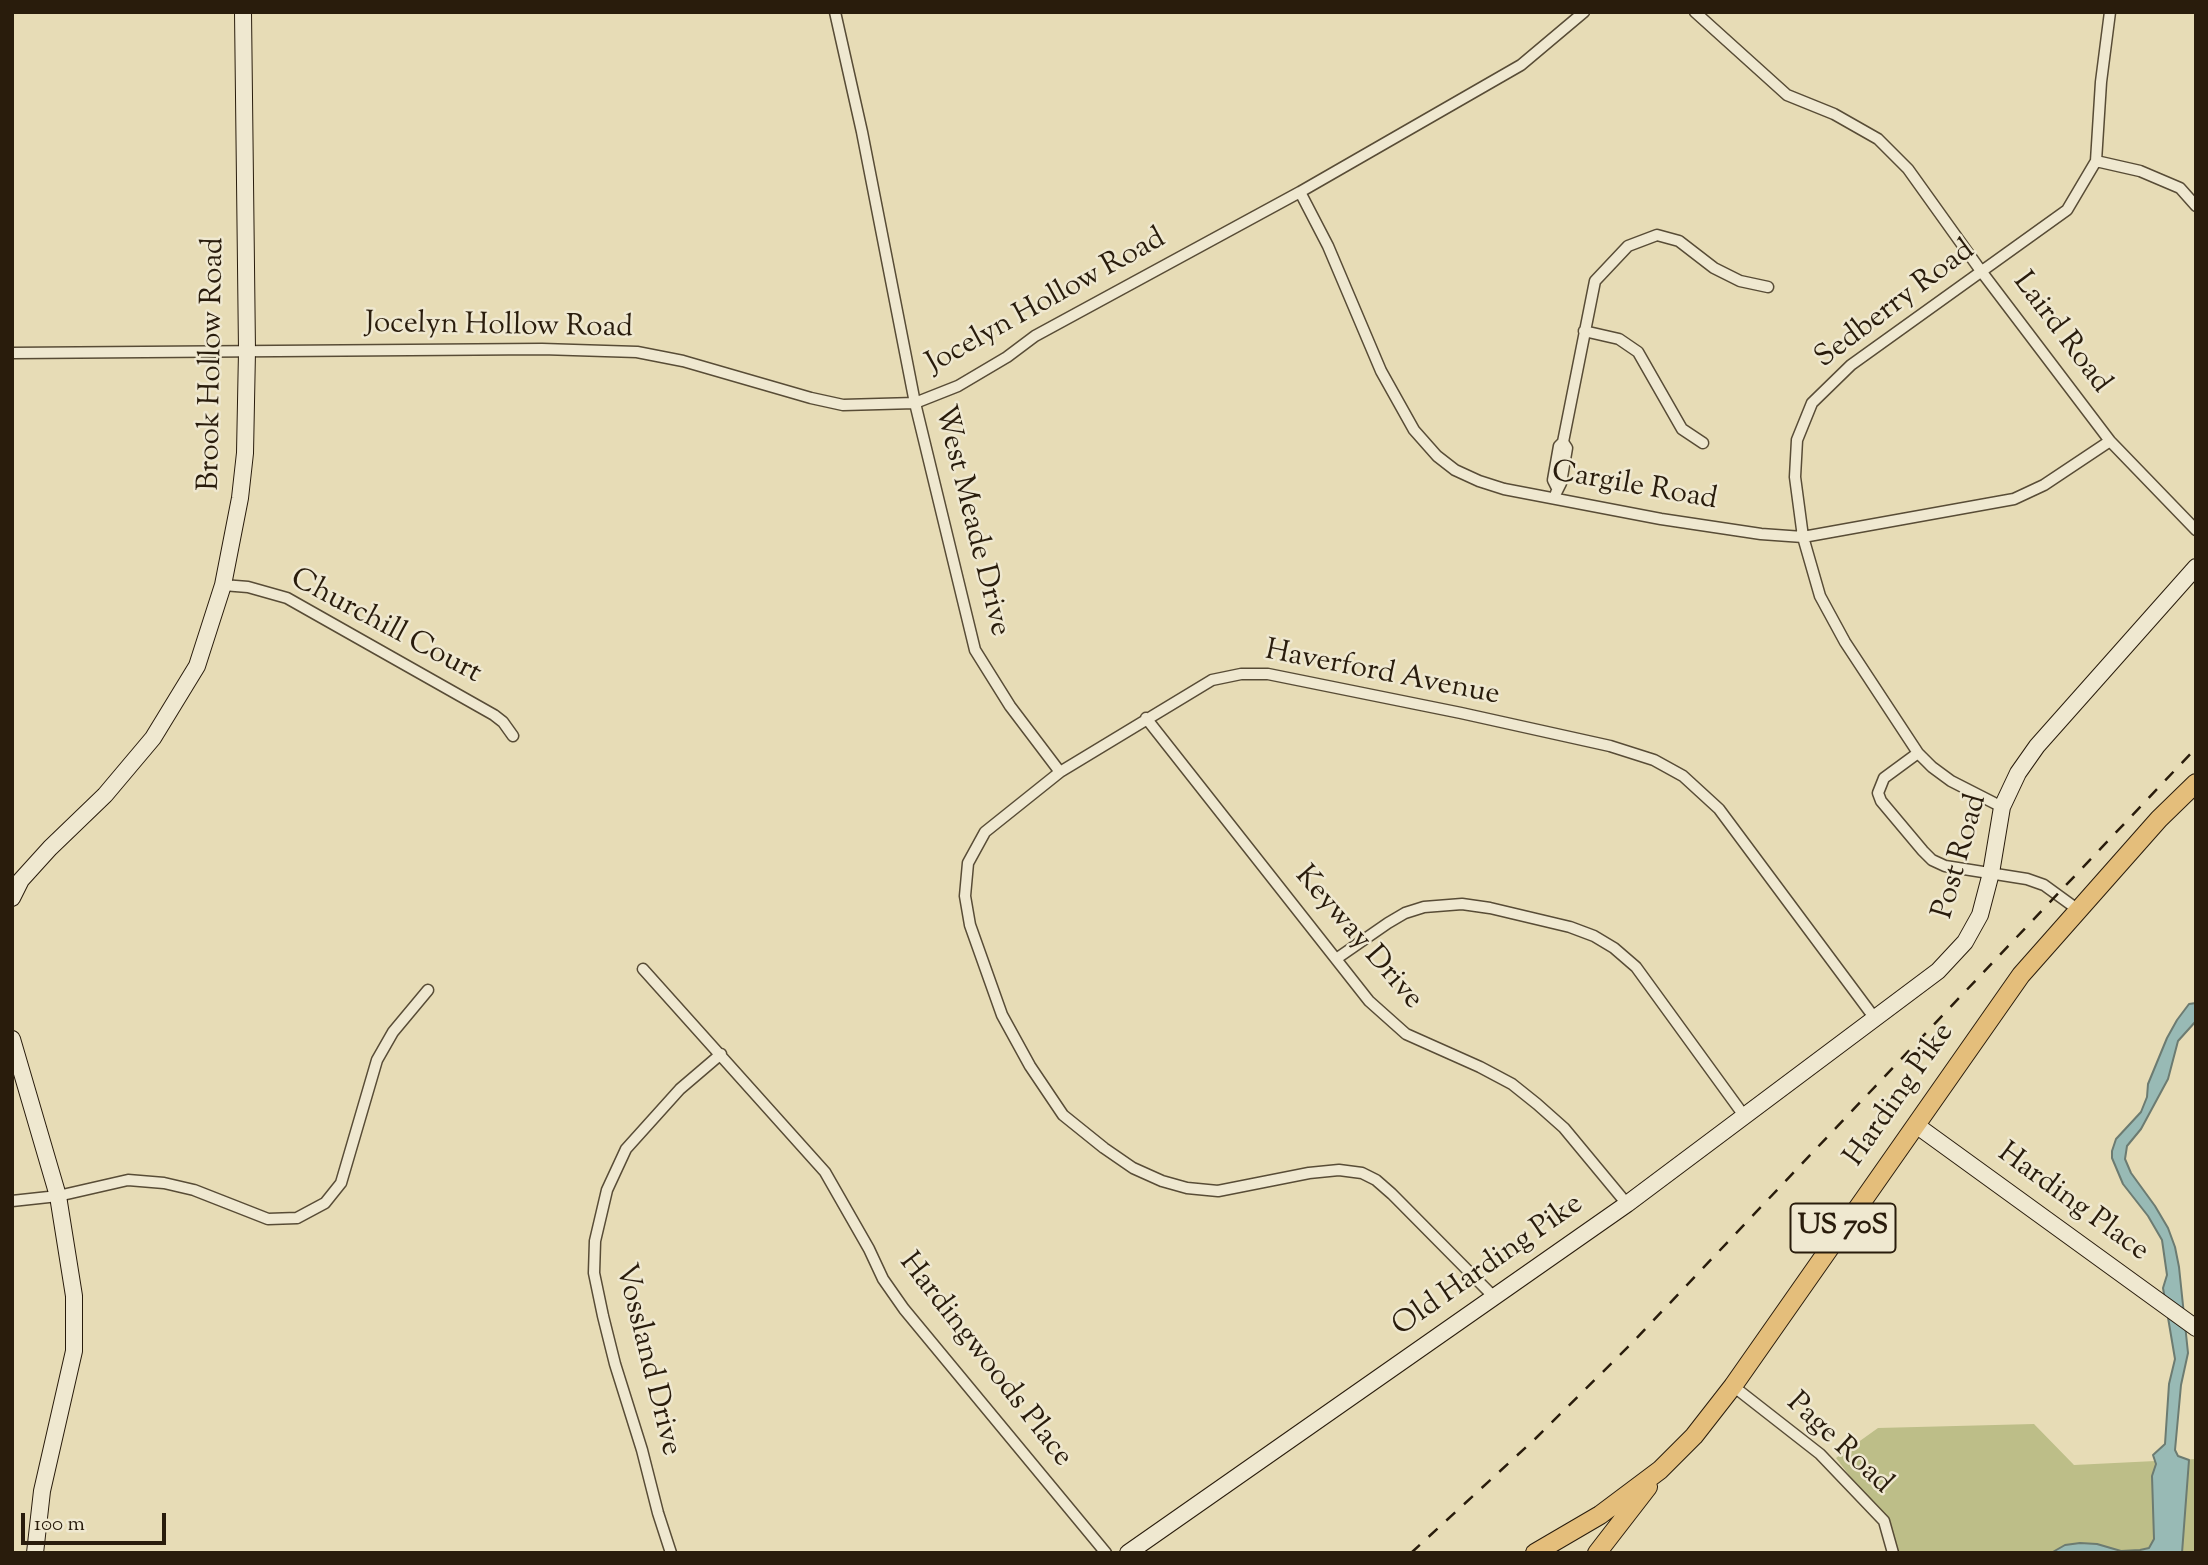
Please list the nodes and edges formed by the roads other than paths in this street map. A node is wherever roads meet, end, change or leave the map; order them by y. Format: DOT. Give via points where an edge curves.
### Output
graph roads {
  1 [pos="243,12"];
  2 [pos="835,12"];
  3 [pos="1584,12"];
  4 [pos="1695,12"];
  5 [pos="2110,12"];
  6 [pos="2096,161"];
  7 [pos="1300,192"];
  8 [pos="2196,206"];
  9 [pos="1981,271"];
  10 [pos="1768,287"];
  11 [pos="1584,331"];
  12 [pos="247,351"];
  13 [pos="12,353"];
  14 [pos="915,403"];
  15 [pos="2110,441"];
  16 [pos="1703,443"];
  17 [pos="1556,494"];
  18 [pos="2196,530"];
  19 [pos="1803,537"];
  20 [pos="2196,567"];
  21 [pos="223,585"];
  22 [pos="1146,719"];
  23 [pos="513,736"];
  24 [pos="1918,753"];
  25 [pos="1060,772"];
  26 [pos="2196,783"];
  27 [pos="2002,807"];
  28 [pos="1991,873"];
  29 [pos="12,898"];
  30 [pos="2077,909"];
  31 [pos="1336,959"];
  32 [pos="643,969"];
  33 [pos="428,990"];
  34 [pos="1876,1020"];
  35 [pos="12,1039"];
  36 [pos="721,1054"];
  37 [pos="1745,1117"];
  38 [pos="1916,1125"];
  39 [pos="58,1196"];
  40 [pos="12,1201"];
  41 [pos="1627,1205"];
  42 [pos="1495,1298"];
  43 [pos="2190,1324"];
  44 [pos="1733,1386"];
  45 [pos="1660,1470"];
  46 [pos="1539,1552"];
  47 [pos="35,1553"];
  48 [pos="671,1553"];
  49 [pos="1106,1553"];
  50 [pos="1128,1553"];
  51 [pos="1598,1553"];
  52 [pos="1893,1553"];
  1 -- 12 [label="street, Brook Hollow Road"];
  2 -- 14 [label="street, West Meade Drive"];
  3 -- 7 [label="street, Jocelyn Hollow Road" via="1521,65"];
  4 -- 9 [label="street, Laird Road" via="1787,95 1878,139 1908,169"];
  5 -- 6 [label="street, Sedberry Road"];
  6 -- 8 [label="street" via="2140,171 2180,188"];
  6 -- 9 [label="street, Sedberry Road" via="2067,210"];
  7 -- 14 [label="street, Jocelyn Hollow Road" via="1035,336 958,386"];
  7 -- 17 [label="street, Cargile Road" via="1381,371 1414,430 1437,456 1479,481 1504,489"];
  9 -- 15 [label="street, Laird Road"];
  9 -- 19 [label="street, Sedberry Road" via="1851,365 1812,403 1797,440 1795,477"];
  10 -- 11 [label="street" via="1740,281 1679,241 1657,235 1628,246 1595,281"];
  11 -- 16 [label="street" via="1619,339 1638,352 1682,429"];
  11 -- 17 [label="street"];
  12 -- 13 [label="street, Jocelyn Hollow Road"];
  12 -- 14 [label="street, Jocelyn Hollow Road" via="637,352 843,405"];
  12 -- 21 [label="street, Brook Hollow Road" via="245,453"];
  14 -- 25 [label="street, West Meade Drive" via="975,650"];
  15 -- 18 [label="street, Laird Road"];
  15 -- 19 [label="street, Cargile Road" via="2044,485 2014,499"];
  17 -- 19 [label="street, Cargile Road" via="1685,523"];
  19 -- 24 [label="street, Sedberry Road" via="1820,596"];
  20 -- 27 [label="street, Post Road" via="2037,746"];
  21 -- 23 [label="street, Churchill Court" via="287,598 494,715"];
  21 -- 29 [label="street, Brook Hollow Road" via="197,666 153,738 105,796 21,880"];
  22 -- 25 [label="street, Haverford Avenue"];
  22 -- 31 [label="street, Keyway Drive"];
  22 -- 34 [label="street, Haverford Avenue" via="1212,680 1268,674 1611,746 1654,760 1683,776 1719,809"];
  24 -- 27 [label="street, Sedberry Road" via="1951,781"];
  24 -- 28 [label="street" via="1884,778 1878,793 1881,802 1933,860 1961,870"];
  25 -- 42 [label="street, Haverford Avenue" via="985,832 968,863 965,895 970,925 1002,1015 1063,1115 1133,1168 1190,1188 1218,1191 1309,1173 1362,1173 1392,1194"];
  26 -- 30 [label="main road, Harding Pike / US 70S"];
  27 -- 28 [label="street, Post Road"];
  28 -- 30 [label="street" via="2044,885"];
  28 -- 34 [label="street, Post Road" via="1980,915 1959,950"];
  30 -- 38 [label="main road, Harding Pike / US 70S" via="2021,975"];
  31 -- 37 [label="street" via="1405,914 1434,905 1490,908 1570,926 1614,948 1636,967"];
  31 -- 41 [label="street, Keyway Drive" via="1369,1001 1405,1034 1480,1067 1537,1104 1564,1128"];
  32 -- 36 [label="street, Hardingwoods Place"];
  33 -- 39 [label="street" via="393,1031 377,1060 341,1183 325,1203 297,1218 268,1219 194,1190 128,1180"];
  34 -- 37 [label="street, Old Harding Pike"];
  35 -- 39 [label="street"];
  36 -- 48 [label="street, Vossland Drive" via="680,1089 626,1149 607,1190 595,1241 594,1273 603,1316"];
  36 -- 49 [label="street, Hardingwoods Place" via="825,1172 904,1309"];
  37 -- 41 [label="street, Old Harding Pike"];
  38 -- 43 [label="street, Harding Place"];
  38 -- 44 [label="main road, Harding Pike / US 70S"];
  39 -- 40 [label="street"];
  39 -- 47 [label="street" via="74,1296 74,1351 42,1491"];
  41 -- 42 [label="street, Old Harding Pike"];
  42 -- 50 [label="street, Old Harding Pike"];
  44 -- 45 [label="main road, Harding Pike / US 70S"];
  44 -- 52 [label="street, Page Road" via="1828,1461 1884,1521"];
  45 -- 46 [label="main road, Harding Pike / US 70S" via="1600,1515"];
  45 -- 51 [label="main road"];
}
